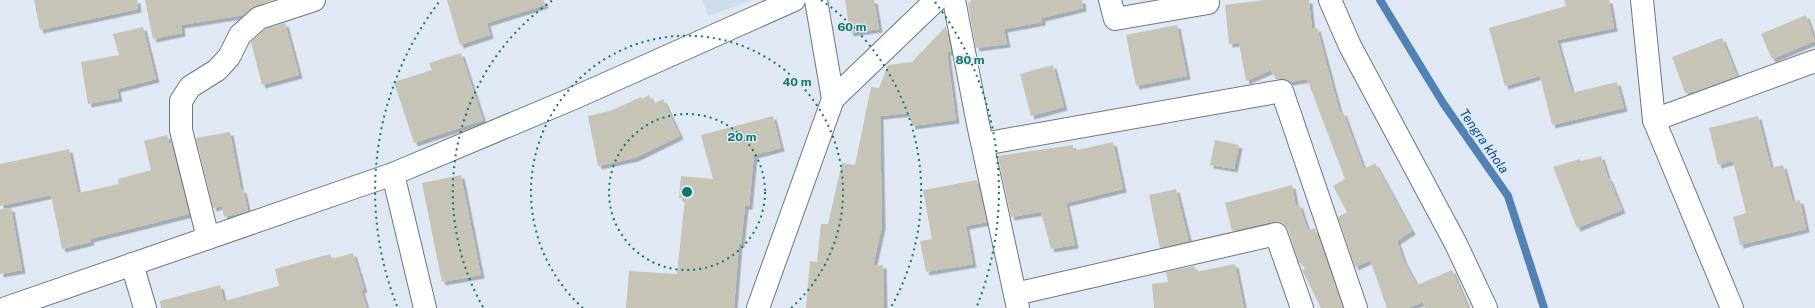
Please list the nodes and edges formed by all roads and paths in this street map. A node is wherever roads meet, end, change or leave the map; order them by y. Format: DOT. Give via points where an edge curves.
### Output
graph roads {
  1 [pos="314,0"];
  2 [pos="794,0"];
  3 [pos="816,0"];
  4 [pos="936,0"];
  5 [pos="954,0"];
  6 [pos="1110,0"];
  7 [pos="1330,0"];
  8 [pos="1642,0"];
  9 [pos="1208,3"];
  10 [pos="1815,61"];
  11 [pos="833,100"];
  12 [pos="1654,120"];
  13 [pos="983,144"];
  14 [pos="393,174"];
  15 [pos="208,238"];
  16 [pos="132,264"];
  17 [pos="1017,301"];
  18 [pos="6,308"];
  19 [pos="145,308"];
  20 [pos="424,308"];
  21 [pos="758,308"];
  22 [pos="1302,308"];
  23 [pos="1356,308"];
  24 [pos="1486,308"];
  25 [pos="1732,308"];
  1 -- 15 [label="street" via="259,18 240,35 229,57 217,70 190,87 181,101 181,130"];
  2 -- 14 [label="street" via="574,98"];
  3 -- 11 [label="street"];
  4 -- 11 [label="street"];
  5 -- 13 [label="street"];
  6 -- 9 [label="street" via="1115,19"];
  7 -- 24 [label="street" via="1350,46 1456,244"];
  8 -- 12 [label="street"];
  10 -- 12 [label="street"];
  11 -- 21 [label="street"];
  12 -- 25 [label="street"];
  13 -- 17 [label="street"];
  13 -- 23 [label="street" via="1282,91"];
  14 -- 15 [label="street"];
  14 -- 20 [label="street"];
  15 -- 16 [label="street"];
  16 -- 18 [label="street"];
  16 -- 19 [label="street"];
  17 -- 22 [label="street" via="1276,234"];
}
